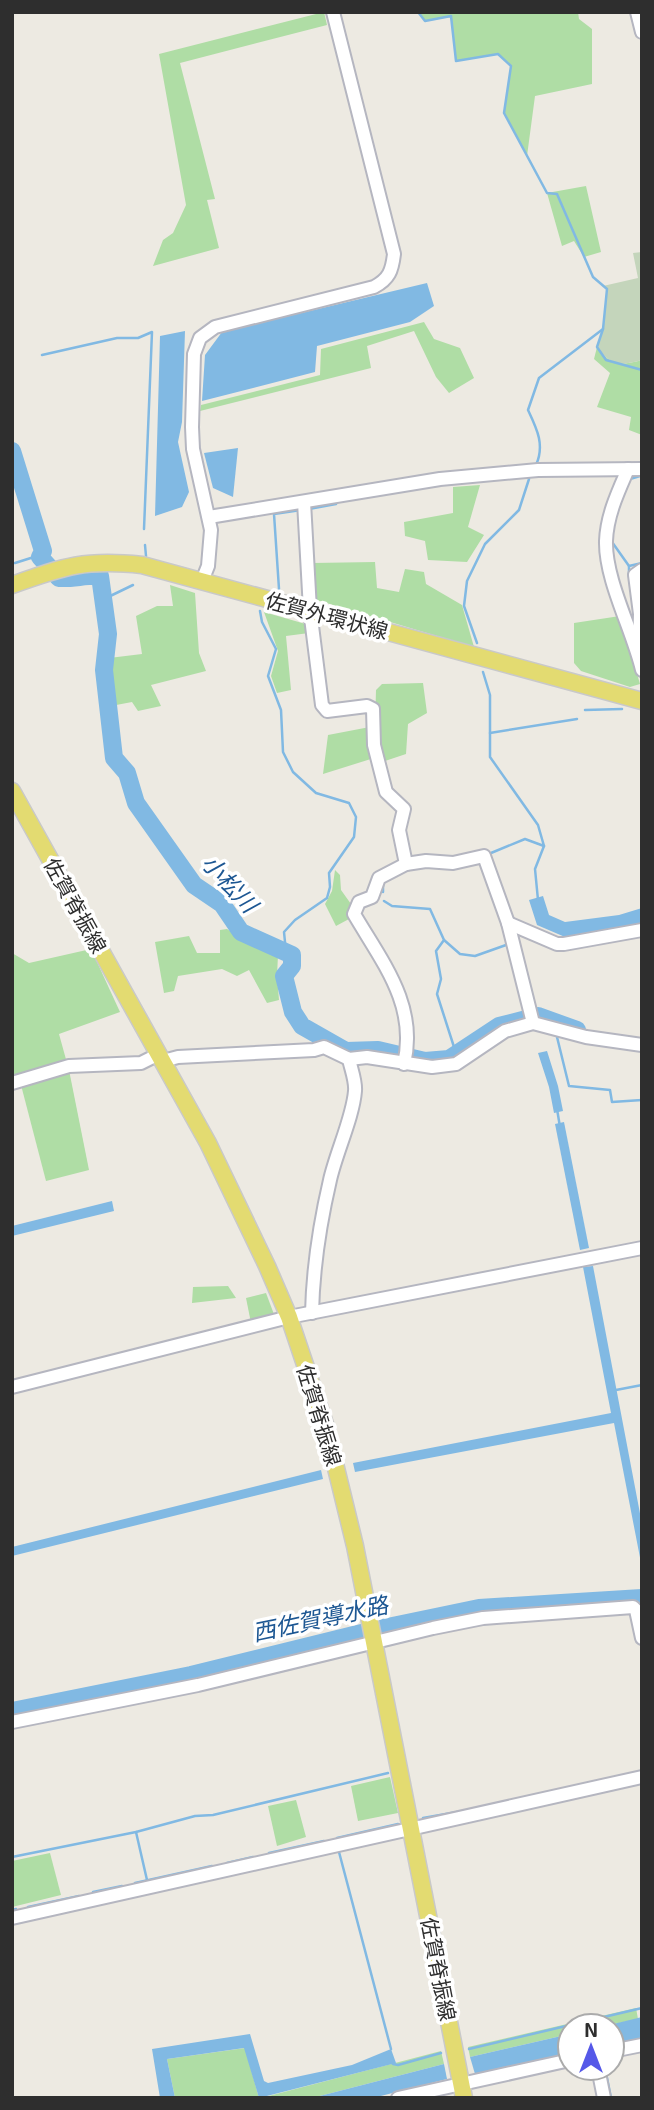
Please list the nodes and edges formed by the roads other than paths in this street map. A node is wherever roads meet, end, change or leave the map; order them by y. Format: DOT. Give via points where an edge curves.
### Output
graph roads {
  1 [pos="333,12"];
  2 [pos="637,12"];
  3 [pos="642,32"];
  4 [pos="628,469"];
  5 [pos="642,469"];
  6 [pos="304,502"];
  7 [pos="209,517"];
  8 [pos="642,570"];
  9 [pos="202,581"];
  10 [pos="12,585"];
  11 [pos="310,610"];
  12 [pos="638,653"];
  13 [pos="642,670"];
  14 [pos="642,701"];
  15 [pos="12,791"];
  16 [pos="407,864"];
  17 [pos="508,923"];
  18 [pos="642,930"];
  19 [pos="533,1023"];
  20 [pos="642,1045"];
  21 [pos="161,1057"];
  22 [pos="349,1059"];
  23 [pos="404,1064"];
  24 [pos="12,1083"];
  25 [pos="642,1248"];
  26 [pos="312,1313"];
  27 [pos="289,1317"];
  28 [pos="12,1387"];
  29 [pos="642,1638"];
  30 [pos="374,1643"];
  31 [pos="12,1723"];
  32 [pos="642,1777"];
  33 [pos="410,1828"];
  34 [pos="12,1918"];
  35 [pos="556,2064"];
  36 [pos="463,2090"];
  37 [pos="398,2098"];
  1 -- 7 [label="street" via="394,254 393,266 387,280 374,288 215,327 200,338 194,354 193,449"];
  2 -- 3 [label="street"];
  4 -- 5 [label="street"];
  4 -- 6 [label="street" via="538,470 440,479"];
  4 -- 12 [label="street" via="610,510 606,542 612,576"];
  6 -- 7 [label="street"];
  6 -- 11 [label="street"];
  7 -- 9 [label="street" via="211,546"];
  8 -- 12 [label="street" via="635,575"];
  9 -- 10 [label="main road, 佐賀外環状線" via="124,563 90,562"];
  9 -- 11 [label="main road, 佐賀外環状線"];
  11 -- 14 [label="main road, 佐賀外環状線"];
  11 -- 16 [label="street" via="322,705 327,711 373,709 374,745 386,792 404,809 399,830"];
  12 -- 13 [label="street"];
  15 -- 21 [label="main road, 佐賀脊振線"];
  16 -- 17 [label="street" via="453,863 484,856"];
  16 -- 23 [label="street" via="379,878 372,897 359,902 354,914 400,996 407,1020"];
  17 -- 18 [label="street" via="557,944"];
  17 -- 19 [label="street"];
  19 -- 20 [label="street"];
  19 -- 23 [label="street" via="505,1031 456,1064"];
  21 -- 22 [label="street" via="324,1047"];
  21 -- 24 [label="street" via="141,1063 69,1066"];
  21 -- 27 [label="main road, 佐賀脊振線" via="236,1199"];
  22 -- 23 [label="street" via="367,1057"];
  22 -- 26 [label="street" via="355,1090 320,1224"];
  25 -- 26 [label="street"];
  26 -- 27 [label="street"];
  27 -- 28 [label="street"];
  27 -- 30 [label="main road, 佐賀脊振線" via="338,1470"];
  29 -- 30 [label="street" via="636,1610 627,1606 482,1618"];
  30 -- 31 [label="street"];
  30 -- 33 [label="main road, 佐賀脊振線"];
  32 -- 33 [label="street"];
  33 -- 34 [label="street"];
  33 -- 36 [label="main road, 佐賀脊振線"];
  35 -- 36 [label="street"];
  36 -- 37 [label="street"];
}
